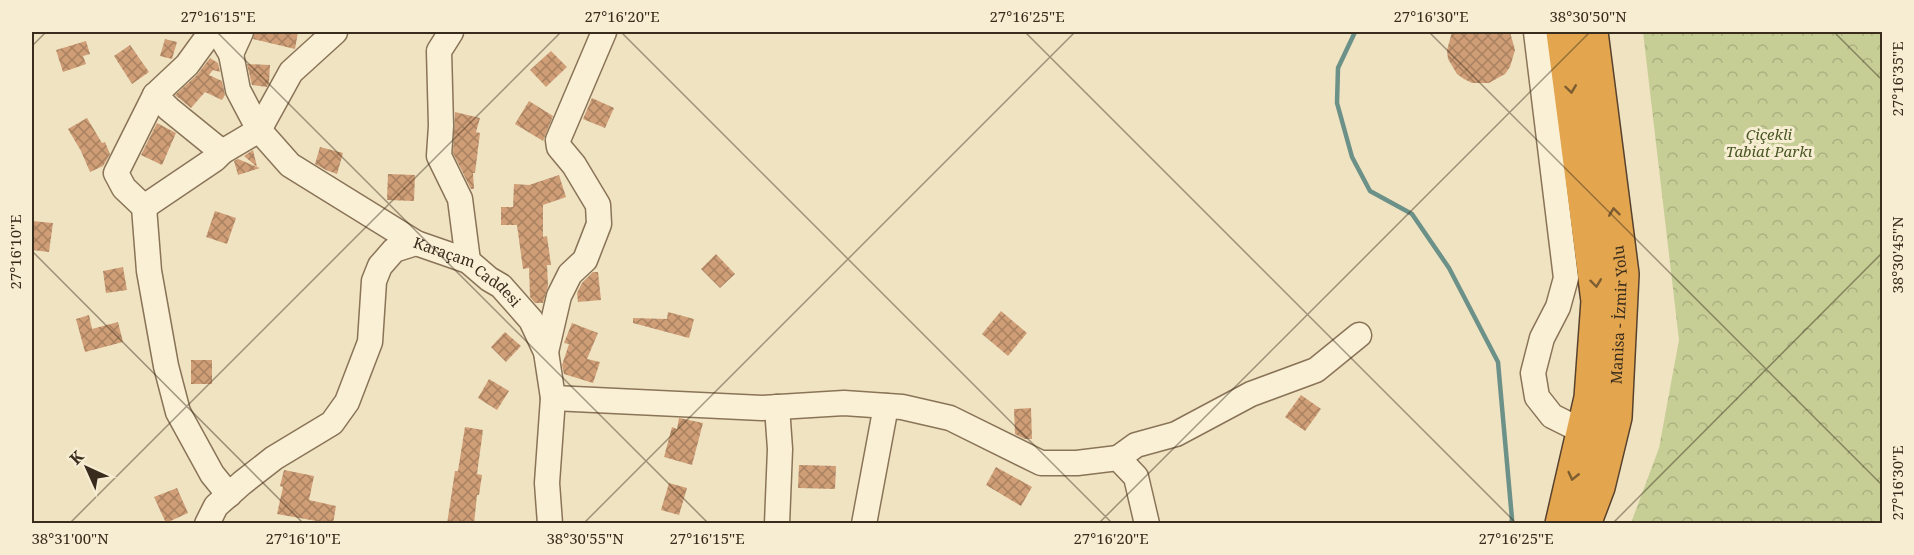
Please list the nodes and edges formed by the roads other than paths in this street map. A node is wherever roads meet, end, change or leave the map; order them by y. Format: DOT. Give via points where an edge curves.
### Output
graph roads {
  1 [pos="211,32"];
  2 [pos="218,32"];
  3 [pos="241,32"];
  4 [pos="335,32"];
  5 [pos="451,32"];
  6 [pos="604,32"];
  7 [pos="1536,32"];
  8 [pos="1563,32"];
  9 [pos="1591,32"];
  10 [pos="231,54"];
  11 [pos="155,95"];
  12 [pos="259,130"];
  13 [pos="222,152"];
  14 [pos="144,207"];
  15 [pos="416,243"];
  16 [pos="468,261"];
  17 [pos="1359,335"];
  18 [pos="546,352"];
  19 [pos="553,398"];
  20 [pos="886,406"];
  21 [pos="777,407"];
  22 [pos="1584,432"];
  23 [pos="1118,458"];
  24 [pos="229,495"];
  25 [pos="207,524"];
  26 [pos="550,524"];
  27 [pos="777,524"];
  28 [pos="864,524"];
  29 [pos="1147,524"];
  30 [pos="1562,524"];
  31 [pos="1584,524"];
  1 -- 11 [label="street" via="187,65"];
  2 -- 10 [label="street"];
  3 -- 10 [label="street"];
  4 -- 12 [label="street" via="291,72"];
  5 -- 16 [label="street" via="439,51 439,156 460,199"];
  6 -- 18 [label="street" via="558,140 598,205 599,224 585,260 570,274 559,296"];
  7 -- 22 [label="street" via="1566,278 1533,373 1538,397 1552,416"];
  8 -- 22 [label="highway, Manisa - İzmir Yolu, one-way" via="1598,301 1591,398"];
  31 -- 9 [label="highway, Manisa - İzmir Yolu, one-way" via="1616,417 1622,274"];
  10 -- 12 [label="street" via="238,90"];
  11 -- 13 [label="street"];
  11 -- 14 [label="street" via="116,173 124,188"];
  12 -- 13 [label="street"];
  12 -- 15 [label="street" via="290,165"];
  13 -- 14 [label="street"];
  14 -- 24 [label="street" via="149,271 178,412 212,474"];
  15 -- 16 [label="street, Karaçam Caddesi"];
  15 -- 24 [label="street, Karaçam Caddesi" via="394,250 380,266 374,281 370,342 347,402 332,423 274,458"];
  16 -- 18 [label="street, Karaçam Caddesi" via="501,286 531,320"];
  17 -- 23 [label="street" via="1316,369 1251,394 1176,434 1136,445"];
  18 -- 19 [label="street, Karaçam Caddesi"];
  19 -- 21 [label="street"];
  19 -- 26 [label="street, Karaçam Caddesi"];
  20 -- 21 [label="street" via="844,403"];
  20 -- 23 [label="street" via="950,418 1041,463"];
  20 -- 28 [label="street"];
  21 -- 27 [label="street"];
  22 -- 30 [label="highway, Manisa - İzmir Yolu, one-way"];
  23 -- 29 [label="street" via="1136,477"];
  24 -- 25 [label="street, Karaçam Caddesi" via="216,506"];
}
